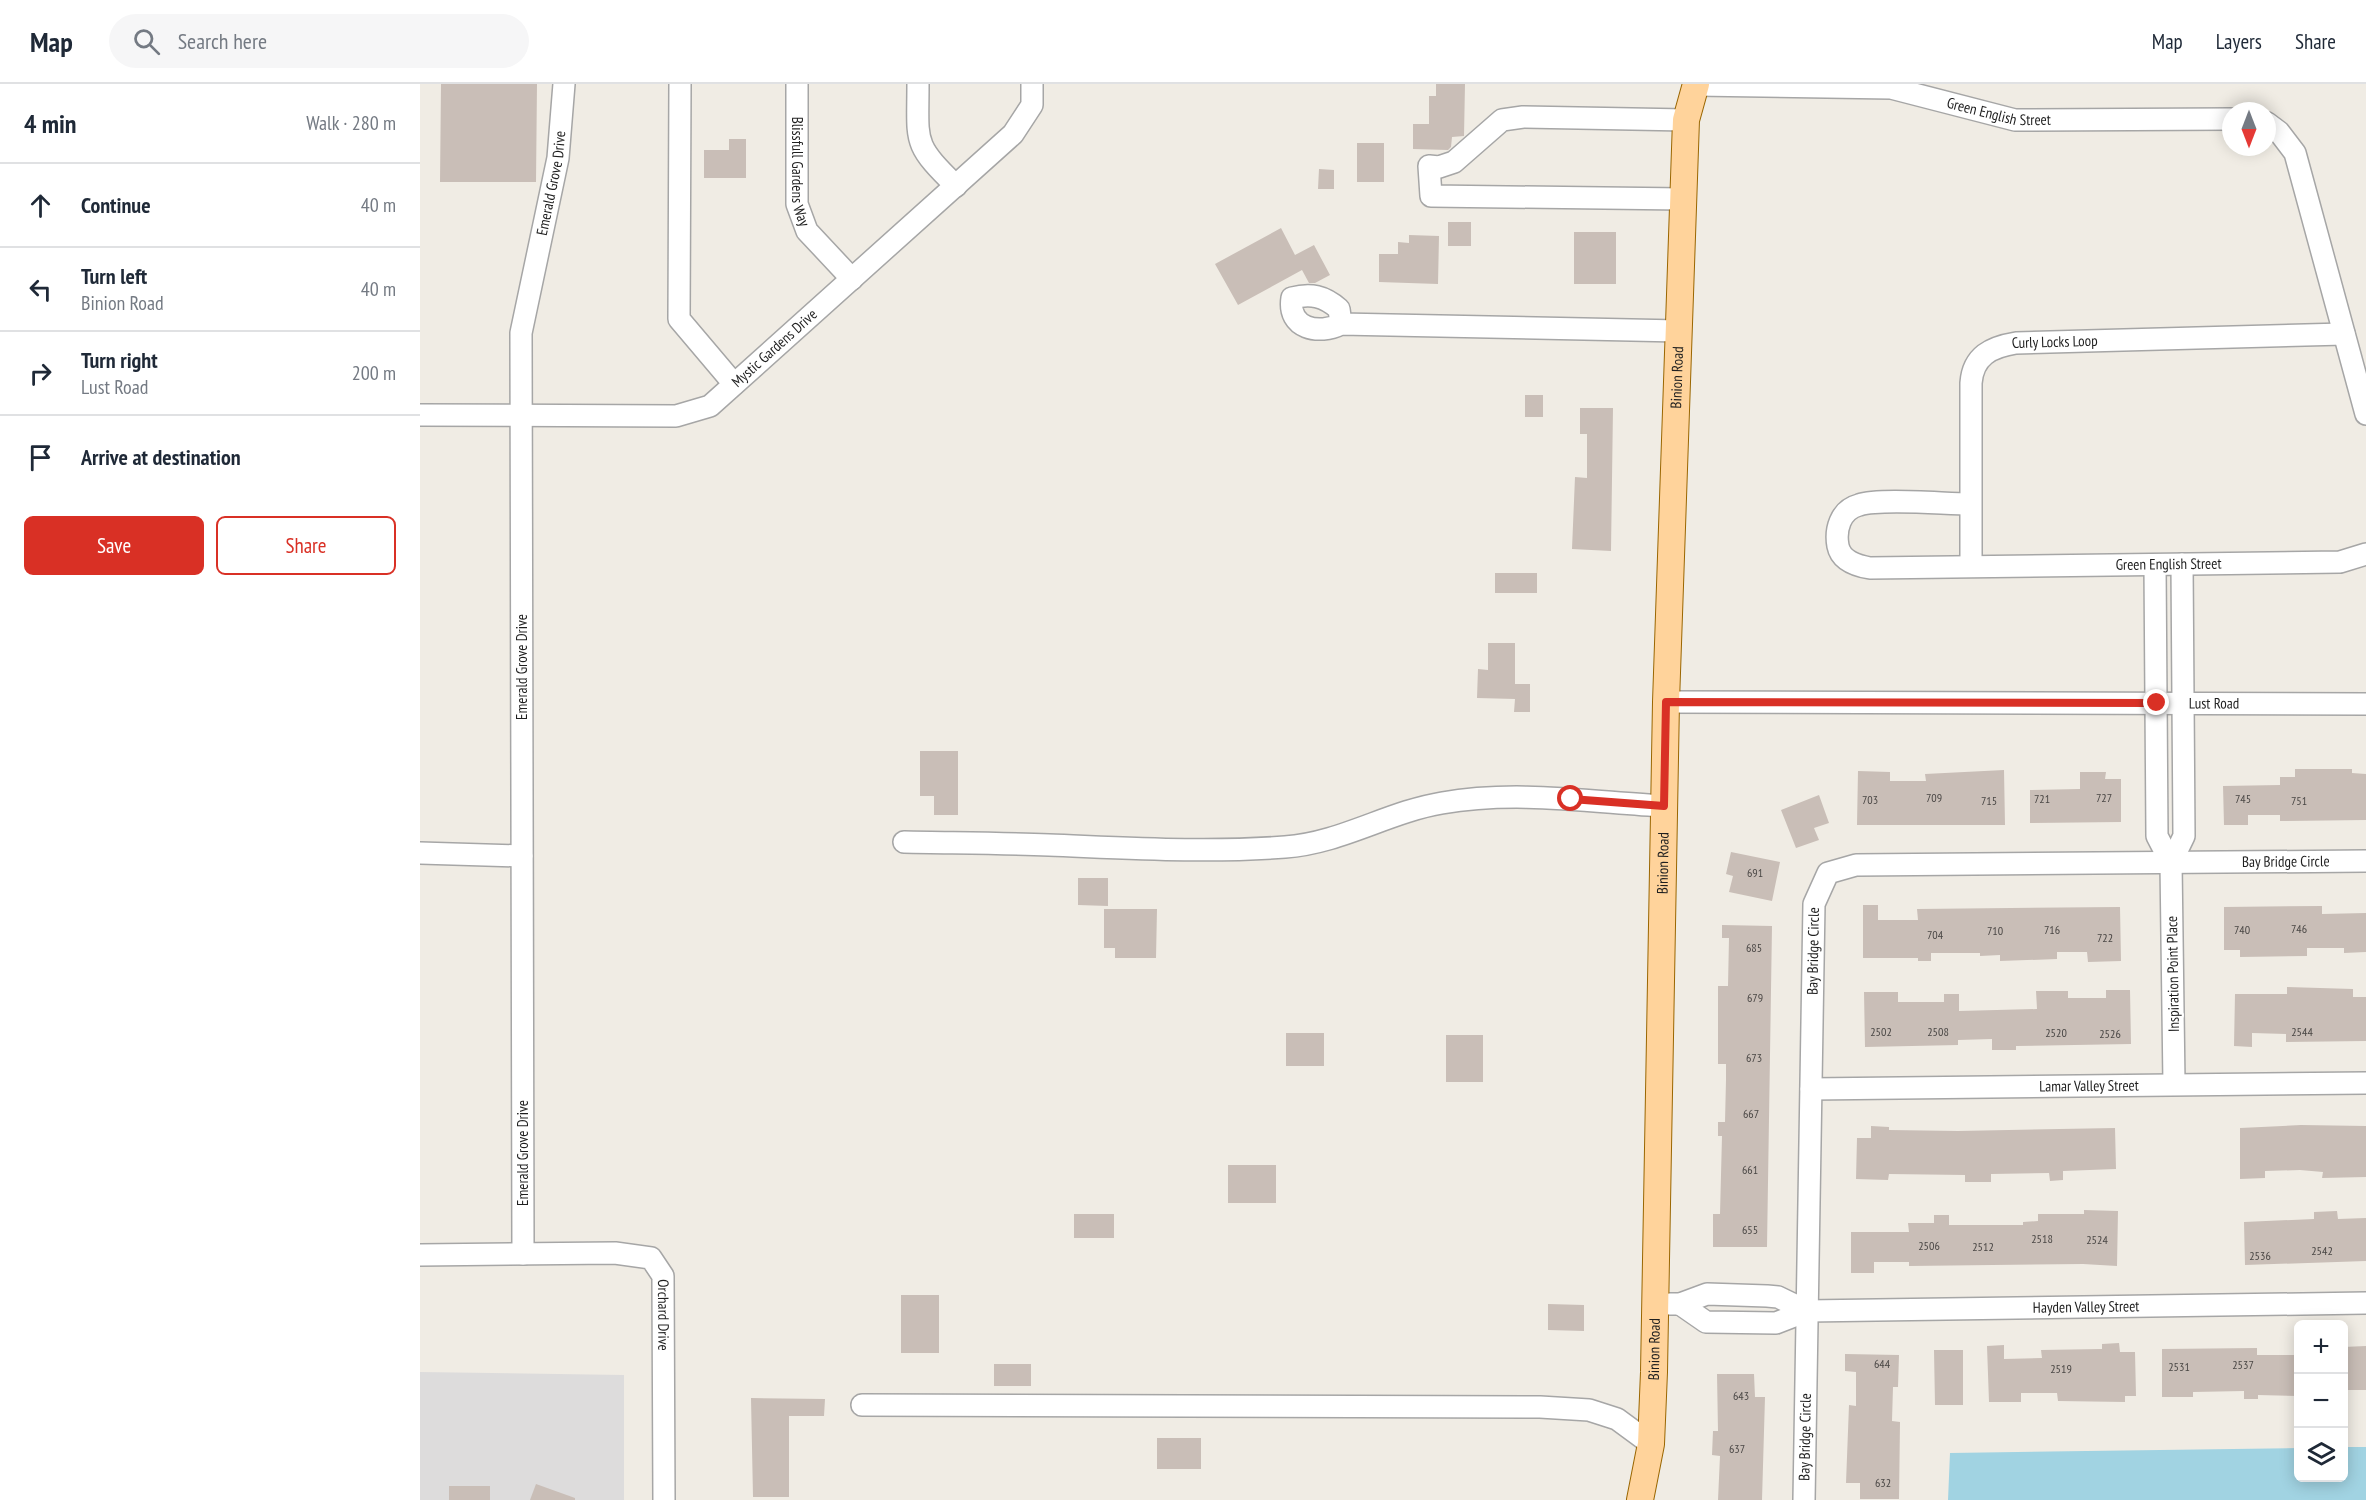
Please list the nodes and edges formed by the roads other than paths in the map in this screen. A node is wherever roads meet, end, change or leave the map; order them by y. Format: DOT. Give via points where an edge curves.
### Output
graph roads {
  1 [pos="564,84"];
  2 [pos="680,84"];
  3 [pos="797,84"];
  4 [pos="918,84"];
  5 [pos="1032,84"];
  6 [pos="1696,84"];
  7 [pos="1864,85"];
  8 [pos="2222,119"];
  9 [pos="1686,120"];
  10 [pos="2276,130"];
  11 [pos="956,186"];
  12 [pos="1683,199"];
  13 [pos="852,279"];
  14 [pos="1341,324"];
  15 [pos="1678,331"];
  16 [pos="2344,334"];
  17 [pos="734,384"];
  18 [pos="2366,414"];
  19 [pos="420,415"];
  20 [pos="522,416"];
  21 [pos="1970,504"];
  22 [pos="2366,554"];
  23 [pos="2182,564"];
  24 [pos="2155,565"];
  25 [pos="1971,566"];
  26 [pos="1666,702"];
  27 [pos="2157,703"];
  28 [pos="2183,703"];
  29 [pos="2366,704"];
  30 [pos="1664,806"];
  31 [pos="904,842"];
  32 [pos="420,854"];
  33 [pos="522,856"];
  34 [pos="2366,861"];
  35 [pos="2171,863"];
  36 [pos="2366,1083"];
  37 [pos="2174,1084"];
  38 [pos="1811,1089"];
  39 [pos="523,1254"];
  40 [pos="420,1255"];
  41 [pos="2366,1303"];
  42 [pos="1668,1305"];
  43 [pos="1807,1311"];
  44 [pos="862,1405"];
  45 [pos="1651,1444"];
  46 [pos="664,1500"];
  47 [pos="1640,1500"];
  48 [pos="1804,1500"];
  1 -- 20 [label="street, Emerald Grove Drive" via="558,158 521,333"];
  2 -- 17 [label="street" via="679,319"];
  3 -- 13 [label="street, Blissfull Gardens Way" via="797,204 807,231"];
  4 -- 11 [label="street" via="918,140 928,159"];
  5 -- 11 [label="street, Mystic Gardens Drive" via="1032,105 1024,121"];
  6 -- 7 [label="street, Green English Street"];
  6 -- 9 [label="main road, Binion Road"];
  7 -- 8 [label="street, Green English Street" via="1891,88 2015,120"];
  9 -- 12 [label="main road, Binion Road"];
  9 -- 12 [label="street" via="1502,120 1454,162 1429,166 1431,196"];
  10 -- 16 [label="street" via="2295,153"];
  11 -- 13 [label="street, Mystic Gardens Drive"];
  12 -- 15 [label="main road, Binion Road"];
  13 -- 17 [label="street, Mystic Gardens Drive"];
  14 -- 15 [label="street"];
  15 -- 26 [label="main road, Binion Road"];
  16 -- 18 [label="street"];
  16 -- 21 [label="street, Curly Locks Loop" via="2016,343 1989,351 1972,370"];
  17 -- 20 [label="street, Mystic Gardens Drive" via="710,406 676,416"];
  19 -- 20 [label="street, Mystic Gardens Drive"];
  20 -- 33 [label="street, Emerald Grove Drive"];
  21 -- 25 [label="street, Curly Locks Loop"];
  21 -- 25 [label="street, Green English Street" via="1858,505 1840,520 1837,530 1838,549 1857,566"];
  22 -- 23 [label="street, Green English Street" via="2340,562"];
  23 -- 24 [label="street, Green English Street"];
  23 -- 28 [label="street, Inspiration Point Place"];
  24 -- 25 [label="street, Green English Street"];
  24 -- 27 [label="street, Inspiration Point Place"];
  26 -- 27 [label="street, Lust Road"];
  26 -- 30 [label="main road, Binion Road"];
  27 -- 28 [label="street, Lust Road"];
  27 -- 35 [label="street, Inspiration Point Place" via="2157,837"];
  28 -- 29 [label="street, Lust Road"];
  28 -- 35 [label="street, Inspiration Point Place" via="2184,836"];
  30 -- 31 [label="street" via="1536,797 1442,803 1323,841 1284,847"];
  30 -- 42 [label="main road, Binion Road"];
  32 -- 33 [label="street"];
  33 -- 39 [label="street, Emerald Grove Drive"];
  34 -- 35 [label="street, Bay Bridge Circle"];
  35 -- 37 [label="street, Inspiration Point Place"];
  35 -- 38 [label="street, Bay Bridge Circle" via="1856,865 1828,873 1814,904"];
  36 -- 37 [label="street, Lamar Valley Street"];
  37 -- 38 [label="street, Lamar Valley Street"];
  38 -- 43 [label="street, Bay Bridge Circle"];
  39 -- 40 [label="street, Orchard Drive"];
  39 -- 46 [label="street, Orchard Drive" via="615,1252 651,1258 663,1276"];
  41 -- 43 [label="street, Hayden Valley Street"];
  42 -- 43 [label="street, Hayden Valley Street" via="1707,1294 1767,1296"];
  42 -- 45 [label="main road, Binion Road"];
  43 -- 48 [label="street, Bay Bridge Circle"];
  44 -- 45 [label="street" via="1540,1407 1589,1410 1617,1419"];
  45 -- 47 [label="main road, Binion Road"];
}
